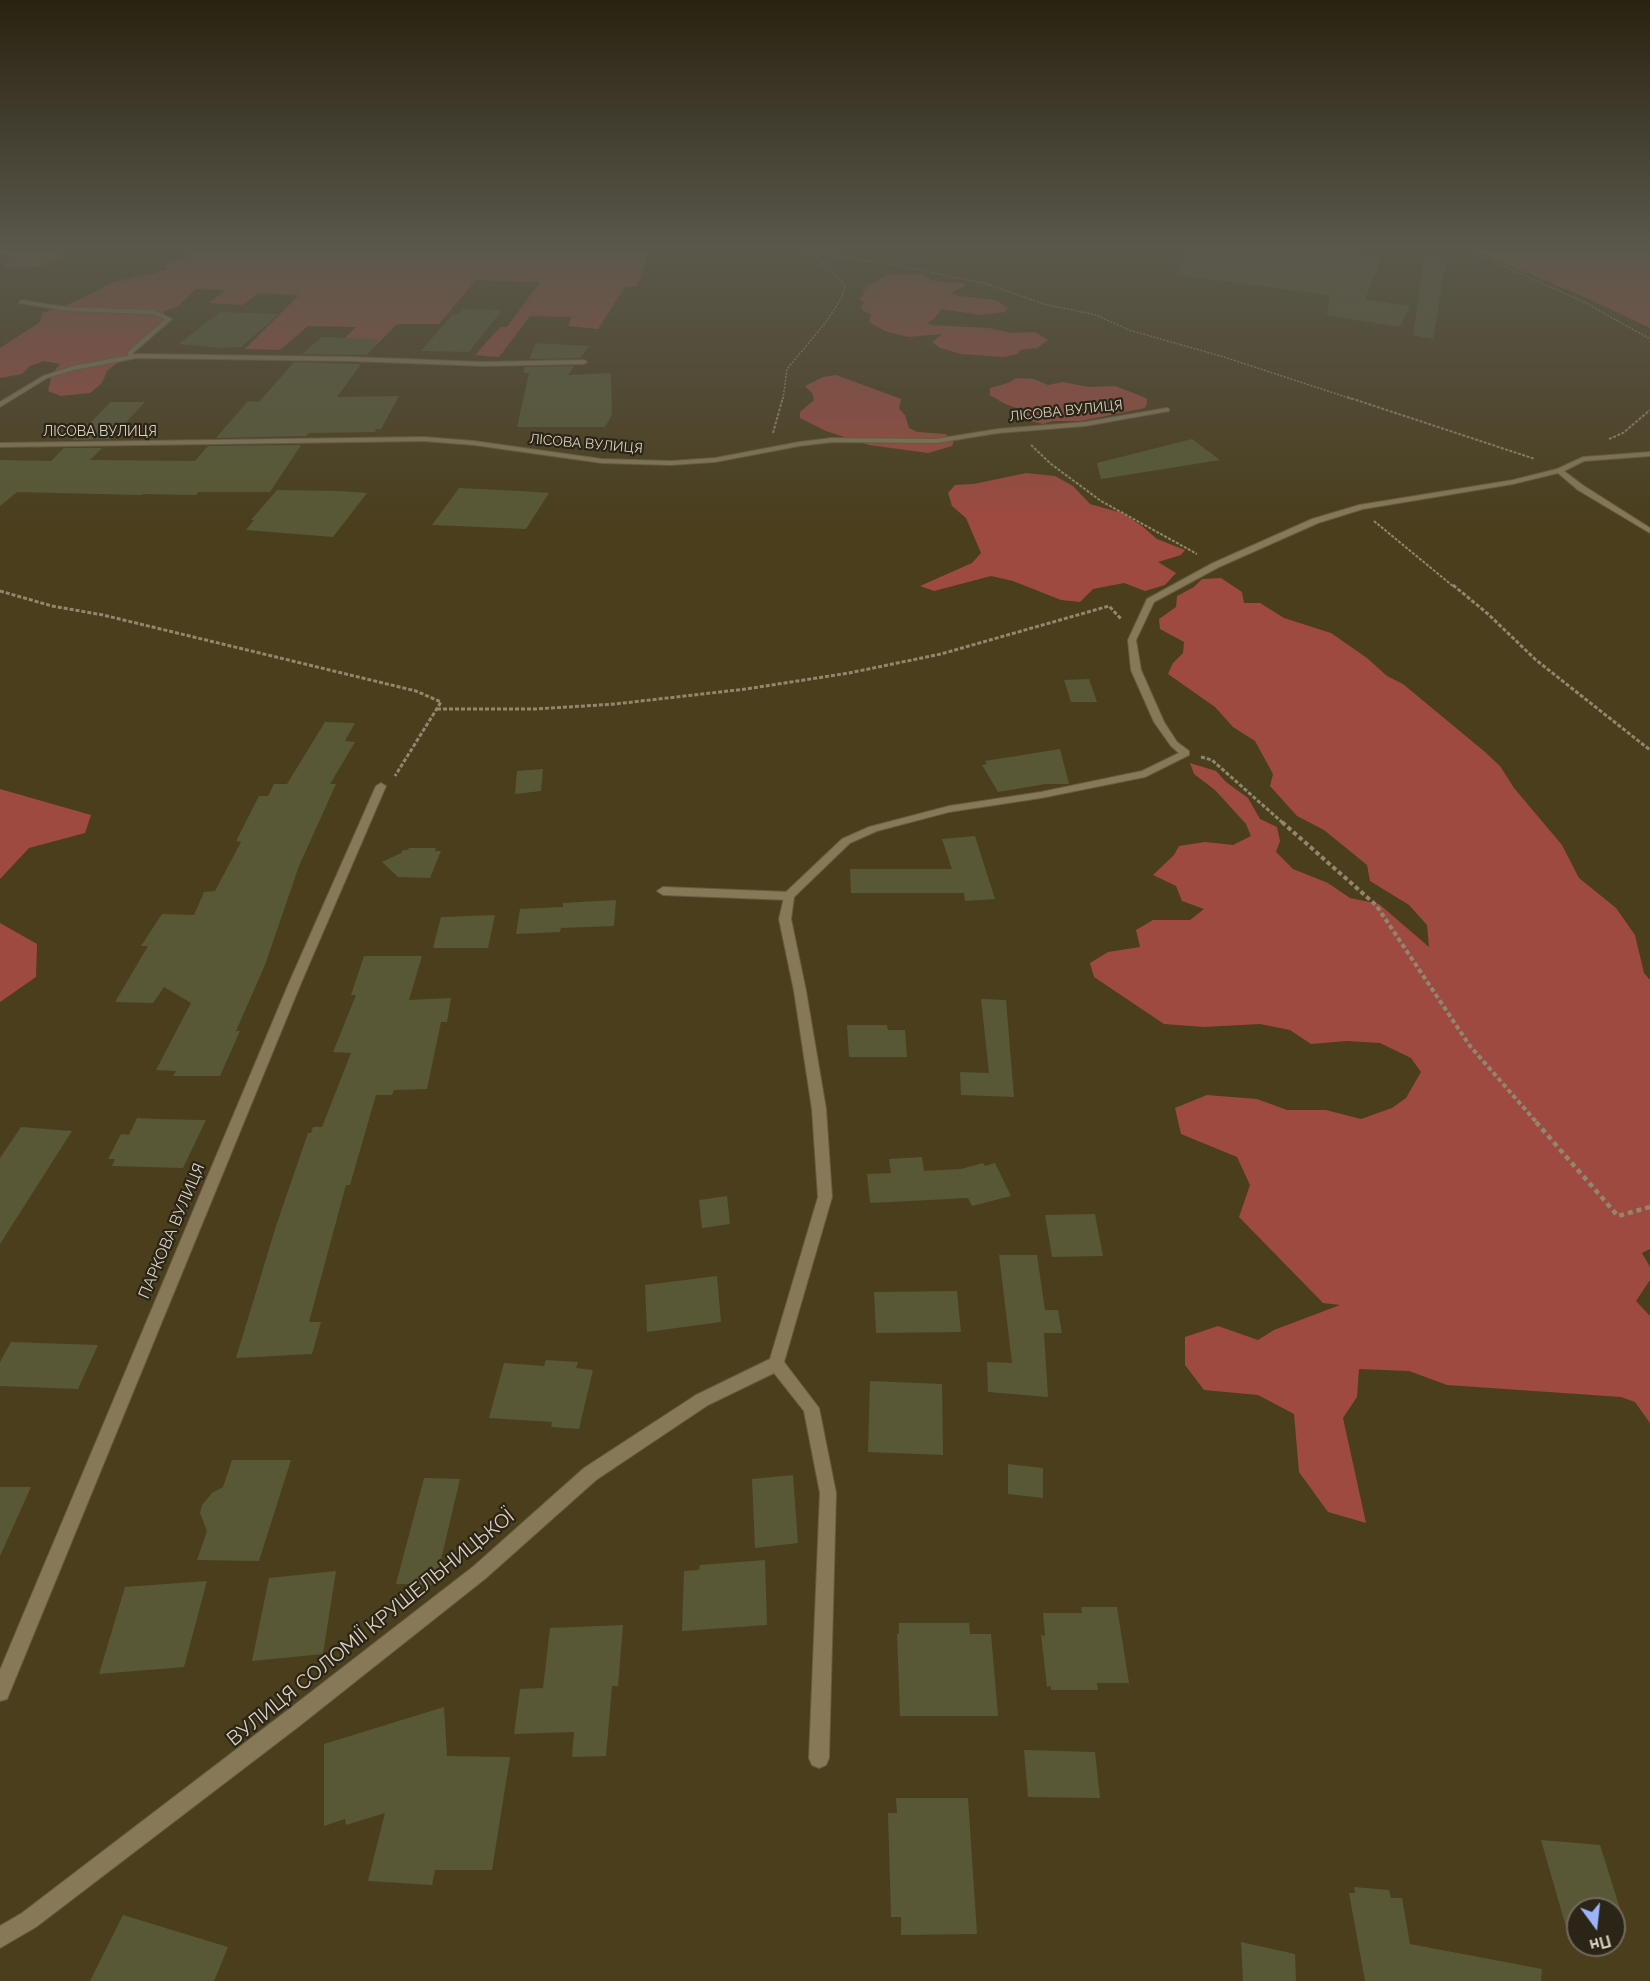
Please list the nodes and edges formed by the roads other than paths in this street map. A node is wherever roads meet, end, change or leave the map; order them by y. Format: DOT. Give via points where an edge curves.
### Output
graph roads {
  1 [pos="142,342"];
  2 [pos="131,357"];
  3 [pos="584,362"];
  4 [pos="0,405"];
  5 [pos="1167,410"];
  6 [pos="0,445"];
  7 [pos="1650,454"];
  8 [pos="1559,471"];
  9 [pos="1650,531"];
  10 [pos="381,786"];
  11 [pos="663,891"];
  12 [pos="789,896"];
  13 [pos="776,1364"];
  14 [pos="0,1692"];
  15 [pos="819,1758"];
  16 [pos="0,1938"];
  1 -- 2 [label="street" via="130,353"];
  2 -- 3 [label="street" via="484,364"];
  2 -- 4 [label="street" via="45,377"];
  5 -- 6 [label="street, ЛІСОВА ВУЛИЦЯ" via="936,441 832,440 715,460 671,463 602,461 424,439"];
  7 -- 8 [label="street" via="1584,459"];
  8 -- 9 [label="street"];
  8 -- 12 [label="street" via="1362,507 1315,521 1216,565 1150,601 1132,640 1136,670 1159,722 1174,744 1186,753 1145,774 949,809 873,829 846,841"];
  10 -- 14 [label="street, ПАРКОВА ВУЛИЦЯ" via="290,994"];
  11 -- 12 [label="street"];
  12 -- 13 [label="street" via="786,919 819,1109 825,1197"];
  13 -- 15 [label="street" via="811,1408 828,1493"];
  13 -- 16 [label="street, ВУЛИЦЯ СОЛОМІЇ КРУШЕЛЬНИЦЬКОЇ" via="702,1400 590,1474 480,1572 395,1639 29,1920"];
}
